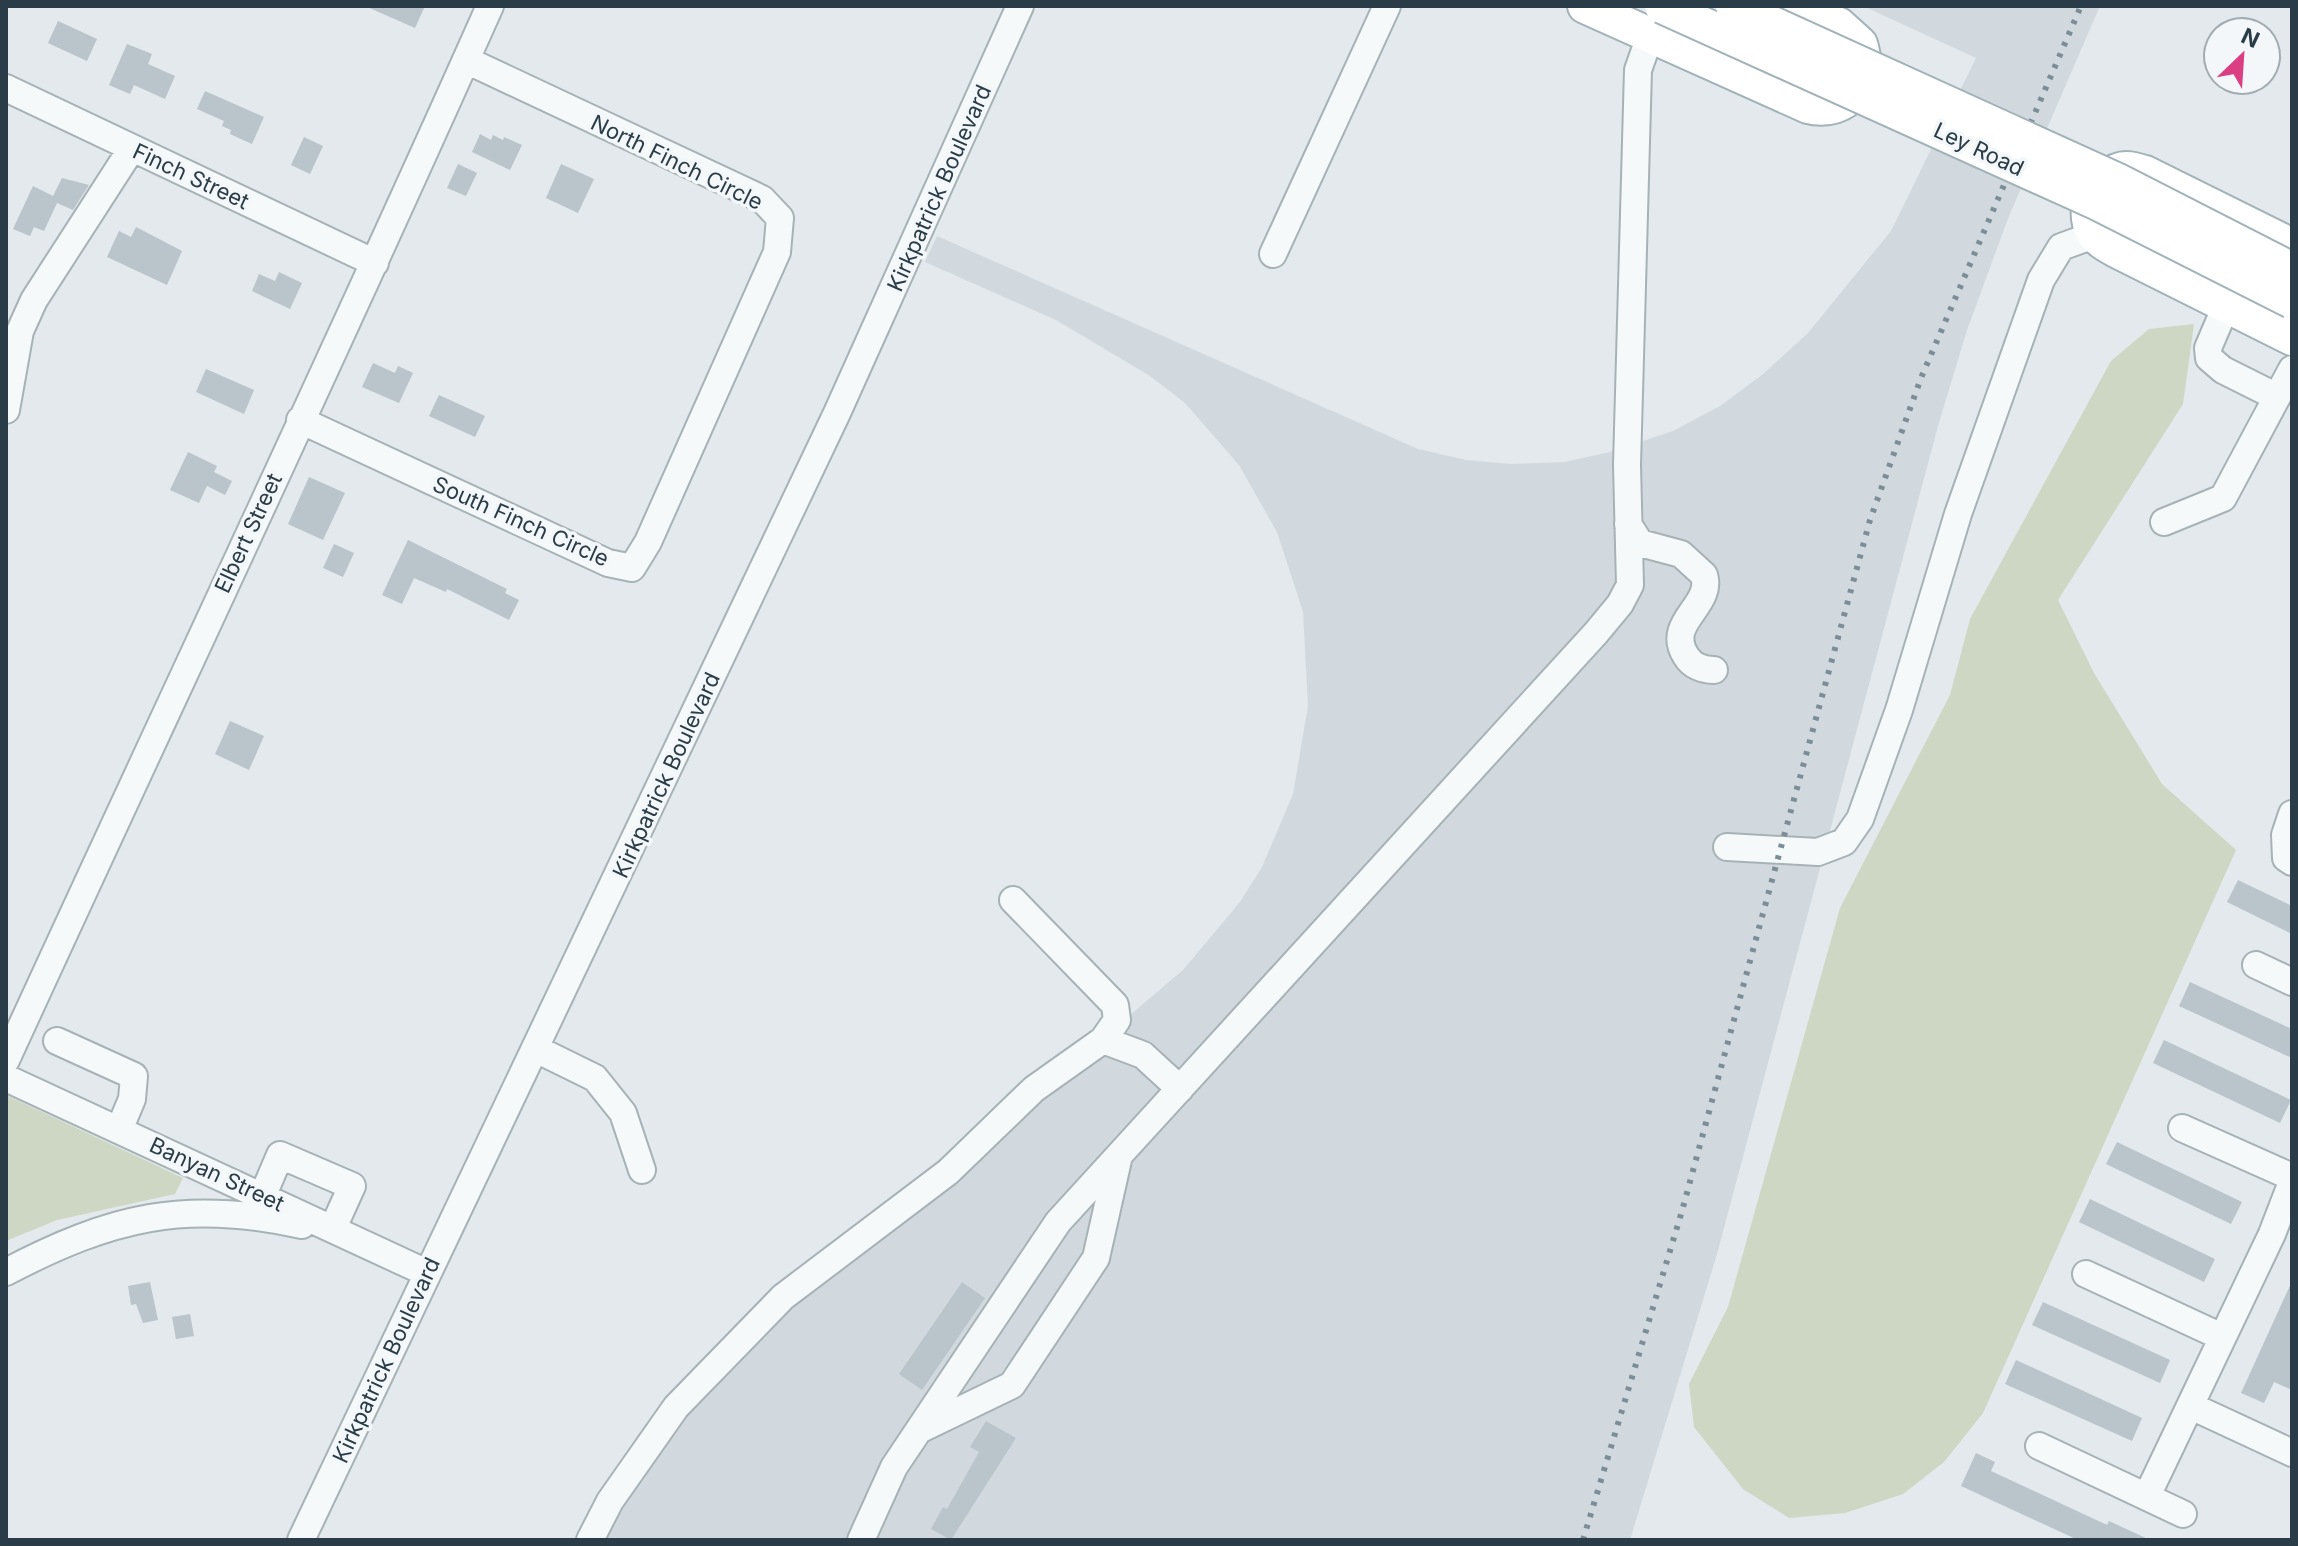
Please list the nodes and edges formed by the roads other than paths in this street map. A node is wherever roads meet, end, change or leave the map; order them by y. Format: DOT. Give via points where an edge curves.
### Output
graph roads {
  1 [pos="490,6"];
  2 [pos="1020,6"];
  3 [pos="1387,6"];
  4 [pos="1585,6"];
  5 [pos="1733,6"];
  6 [pos="1796,6"];
  7 [pos="1656,21"];
  8 [pos="466,60"];
  9 [pos="6,88"];
  10 [pos="132,148"];
  11 [pos="2094,235"];
  12 [pos="2292,246"];
  13 [pos="1273,254"];
  14 [pos="375,263"];
  15 [pos="2292,270"];
  16 [pos="2292,301"];
  17 [pos="2226,306"];
  18 [pos="2292,338"];
  19 [pos="2292,369"];
  20 [pos="723,370"];
  21 [pos="2277,397"];
  22 [pos="6,410"];
  23 [pos="300,420"];
  24 [pos="2164,522"];
  25 [pos="1628,524"];
  26 [pos="1662,551"];
  27 [pos="1630,585"];
  28 [pos="1714,670"];
  29 [pos="2292,814"];
  30 [pos="1727,847"];
  31 [pos="2289,860"];
  32 [pos="1013,900"];
  33 [pos="2256,965"];
  34 [pos="2292,982"];
  35 [pos="1103,1040"];
  36 [pos="57,1041"];
  37 [pos="536,1049"];
  38 [pos="6,1060"];
  39 [pos="6,1078"];
  40 [pos="1180,1089"];
  41 [pos="2182,1128"];
  42 [pos="119,1130"];
  43 [pos="1118,1160"];
  44 [pos="642,1170"];
  45 [pos="2292,1180"];
  46 [pos="263,1195"];
  47 [pos="342,1232"];
  48 [pos="2282,1238"];
  49 [pos="6,1272"];
  50 [pos="427,1273"];
  51 [pos="2086,1274"];
  52 [pos="2222,1337"];
  53 [pos="2191,1406"];
  54 [pos="918,1430"];
  55 [pos="2039,1446"];
  56 [pos="2292,1453"];
  57 [pos="2147,1496"];
  58 [pos="2183,1514"];
  59 [pos="301,1540"];
  60 [pos="590,1540"];
  61 [pos="861,1540"];
  1 -- 8 [label="street, Elbert Street"];
  2 -- 37 [label="street, Kirkpatrick Boulevard" via="837,413"];
  3 -- 13 [label="street"];
  4 -- 7 [label="main road"];
  5 -- 15 [label="main road, Ley Road, bridge" via="2116,180"];
  6 -- 7 [label="main road" via="1839,25 1860,44 1862,74 1847,100 1834,109 1808,106"];
  7 -- 16 [label="main road, Ley Road, bridge" via="2098,203"];
  7 -- 25 [label="street" via="1638,70"];
  8 -- 14 [label="street, Elbert Street"];
  8 -- 20 [label="street, North Finch Circle" via="762,199 780,218 777,252"];
  9 -- 10 [label="street, Finch Street"];
  10 -- 14 [label="street, Finch Street"];
  10 -- 22 [label="street" via="34,300 20,331"];
  11 -- 12 [label="main road" via="2086,215 2094,191 2123,168 2145,173"];
  11 -- 17 [label="main road"];
  11 -- 30 [label="street" via="2061,247 2041,280 1958,514 1899,710 1853,831 1831,850 1818,852"];
  14 -- 23 [label="street, Elbert Street"];
  17 -- 18 [label="main road"];
  17 -- 21 [label="street" via="2208,348 2209,358"];
  19 -- 21 [label="street"];
  20 -- 23 [label="street, South Finch Circle" via="632,568 608,563"];
  21 -- 24 [label="street" via="2223,498"];
  23 -- 38 [label="street, Elbert Street"];
  25 -- 26 [label="street" via="1640,543"];
  25 -- 27 [label="street"];
  26 -- 27 [label="street"];
  26 -- 28 [label="street" via="1685,556 1704,575 1705,591 1680,637 1689,661"];
  27 -- 40 [label="street" via="1596,633"];
  29 -- 31 [label="street" via="2285,835"];
  32 -- 35 [label="street" via="1115,1005 1117,1020"];
  33 -- 34 [label="street"];
  35 -- 40 [label="street" via="1143,1055"];
  35 -- 60 [label="street" via="1034,1089 948,1172 783,1297 676,1407 610,1501"];
  36 -- 42 [label="street" via="134,1076 132,1099"];
  37 -- 44 [label="street" via="595,1078 623,1113"];
  37 -- 50 [label="street, Kirkpatrick Boulevard"];
  39 -- 42 [label="street, Banyan Street"];
  40 -- 43 [label="street"];
  41 -- 45 [label="street"];
  42 -- 46 [label="street, Banyan Street"];
  43 -- 54 [label="street" via="1058,1222"];
  43 -- 54 [label="street" via="1096,1258 1012,1385"];
  45 -- 48 [label="street"];
  46 -- 47 [label="street, Banyan Street"];
  46 -- 47 [label="street" via="280,1155 352,1186"];
  47 -- 49 [label="street" via="253,1214 185,1211 125,1222 52,1248"];
  47 -- 50 [label="street, Banyan Street"];
  48 -- 52 [label="street"];
  50 -- 59 [label="street, Kirkpatrick Boulevard"];
  51 -- 52 [label="street"];
  52 -- 53 [label="street"];
  53 -- 56 [label="street"];
  53 -- 57 [label="street"];
  54 -- 61 [label="street" via="894,1467"];
  55 -- 57 [label="street"];
  57 -- 58 [label="street"];
}
